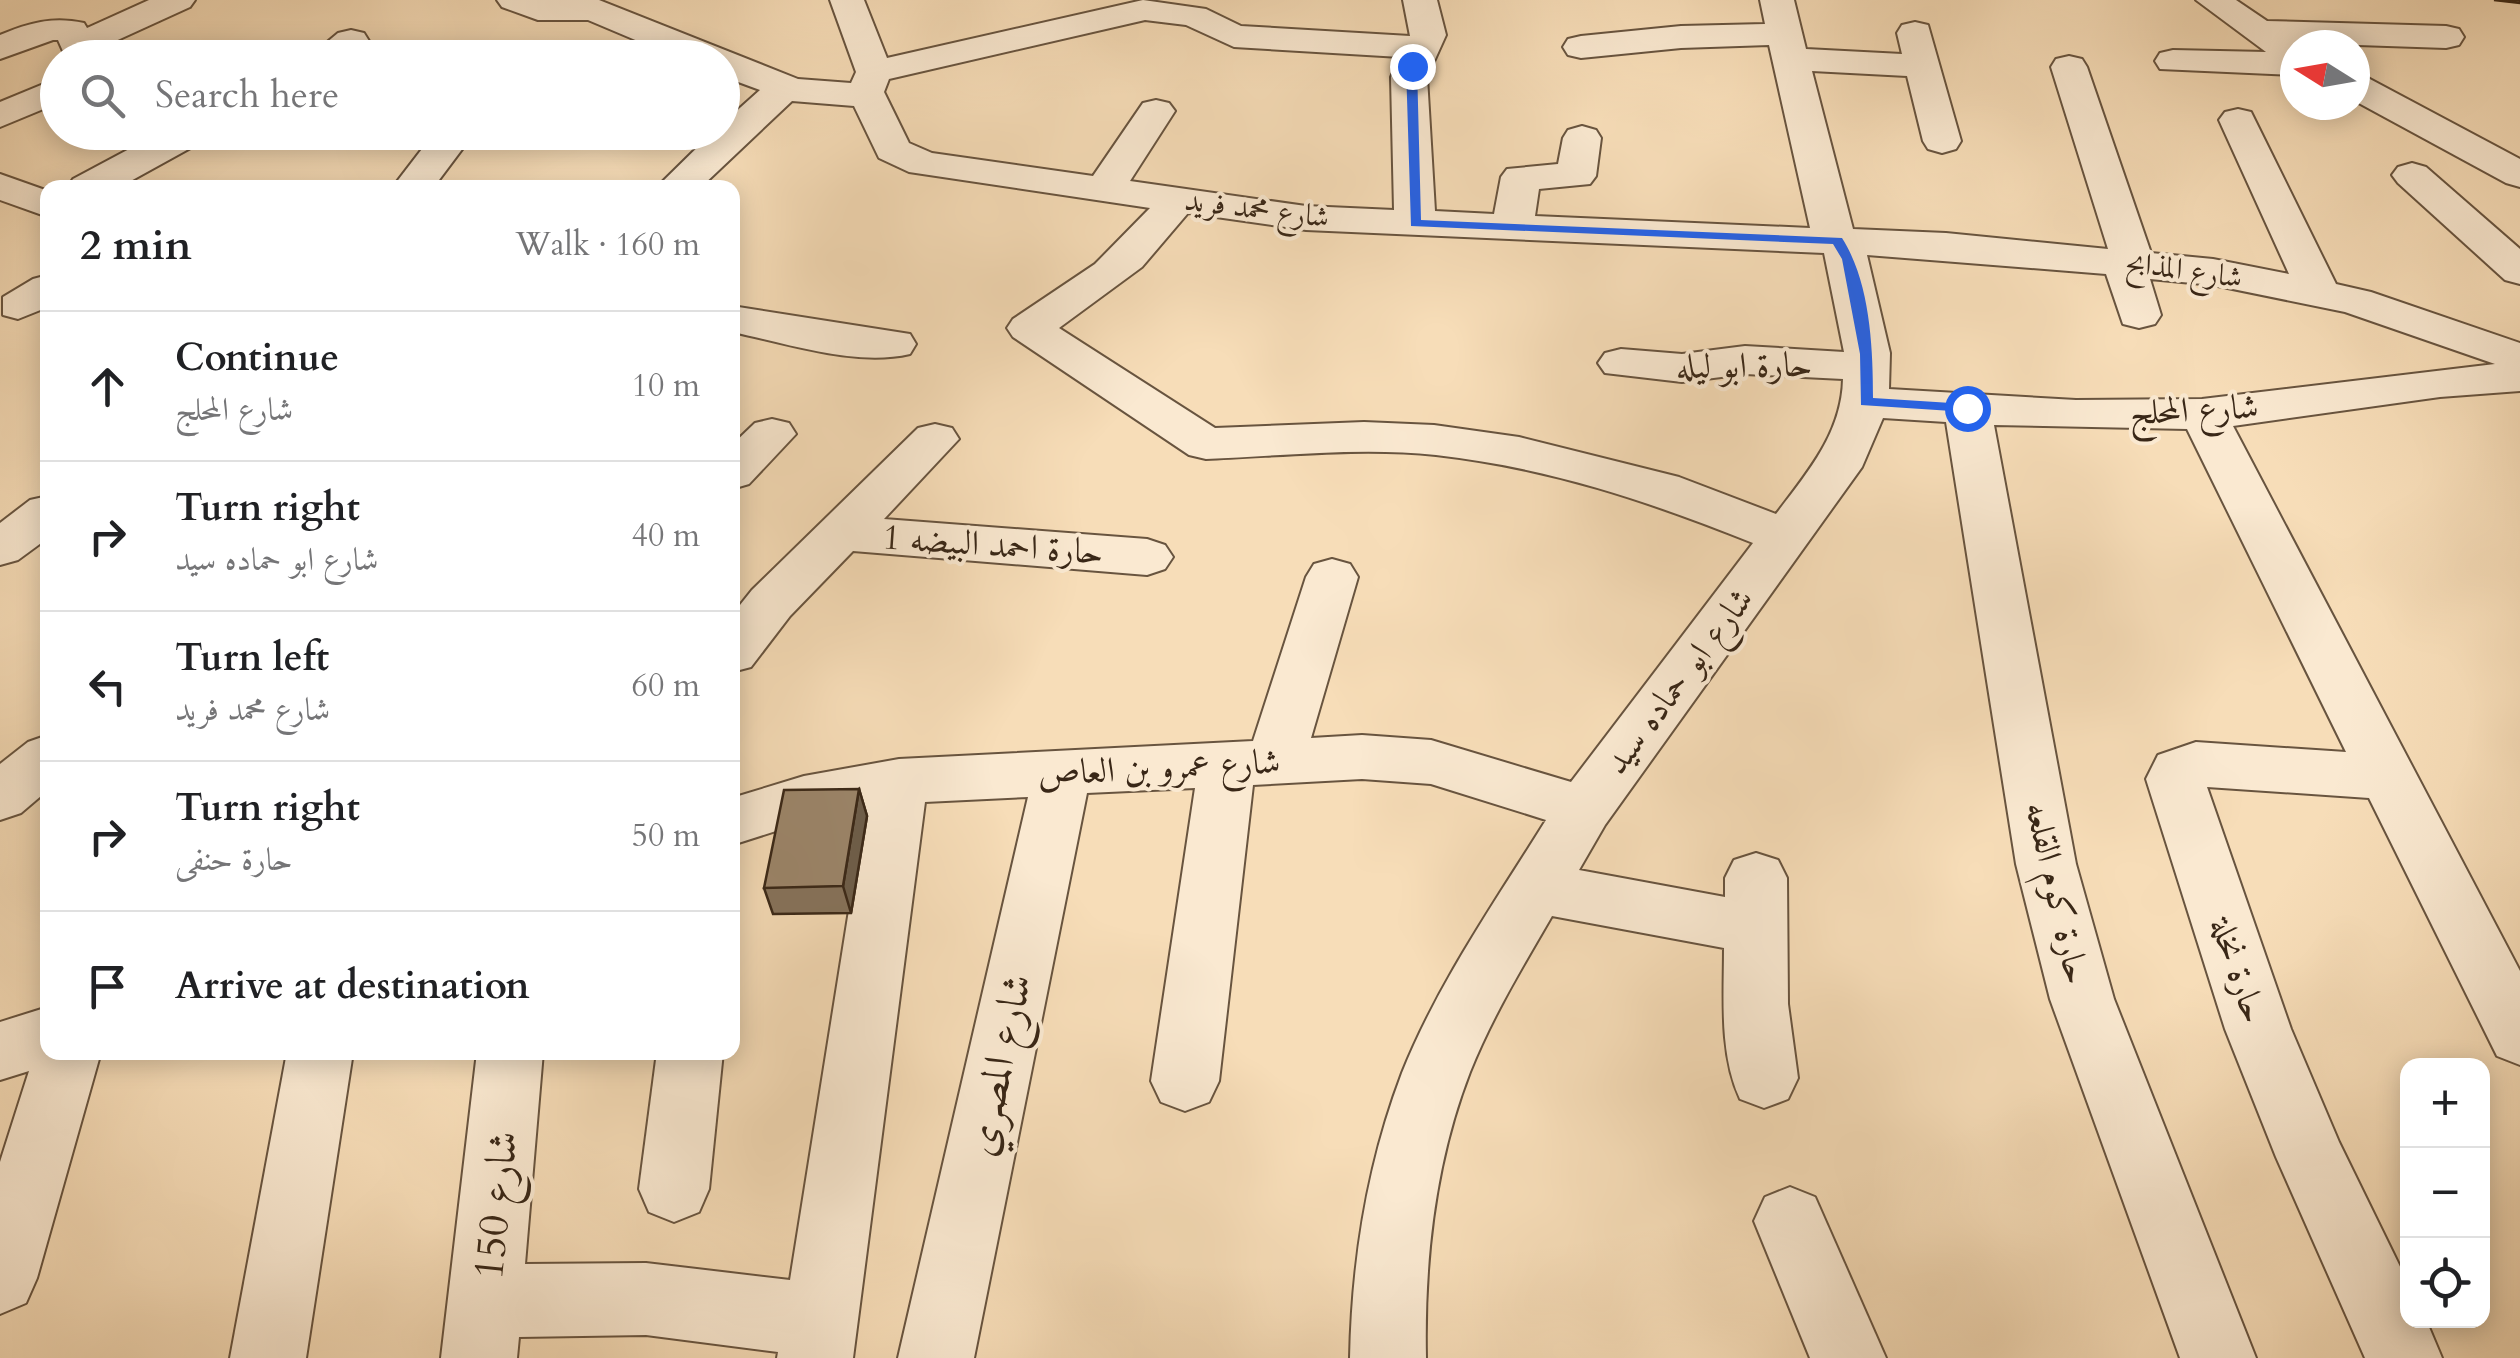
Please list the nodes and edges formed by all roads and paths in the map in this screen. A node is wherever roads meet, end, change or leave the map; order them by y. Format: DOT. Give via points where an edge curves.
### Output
graph roads {
  1 [pos="178,0"];
  2 [pos="514,0"];
  3 [pos="847,0"];
  4 [pos="1420,0"];
  5 [pos="2214,0"];
  6 [pos="1914,29"];
  7 [pos="1784,31"];
  8 [pos="2255,32"];
  9 [pos="654,34"];
  10 [pos="2446,37"];
  11 [pos="76,40"];
  12 [pos="102,40"];
  13 [pos="641,40"];
  14 [pos="668,40"];
  15 [pos="2280,46"];
  16 [pos="1581,47"];
  17 [pos="0,48"];
  18 [pos="1424,48"];
  19 [pos="2173,62"];
  20 [pos="2280,64"];
  21 [pos="1924,66"];
  22 [pos="2069,67"];
  23 [pos="740,70"];
  24 [pos="869,83"];
  25 [pos="784,88"];
  26 [pos="2370,93"];
  27 [pos="40,97"];
  28 [pos="1156,112"];
  29 [pos="0,116"];
  30 [pos="2238,120"];
  31 [pos="740,129"];
  32 [pos="1582,138"];
  33 [pos="1942,142"];
  34 [pos="158,150"];
  35 [pos="442,150"];
  36 [pos="717,150"];
  37 [pos="2511,163"];
  38 [pos="2412,174"];
  39 [pos="102,180"];
  40 [pos="418,180"];
  41 [pos="685,180"];
  42 [pos="0,186"];
  43 [pos="1103,190"];
  44 [pos="1177,200"];
  45 [pos="40,202"];
  46 [pos="40,206"];
  47 [pos="1415,223"];
  48 [pos="0,224"];
  49 [pos="1512,227"];
  50 [pos="1837,240"];
  51 [pos="2128,262"];
  52 [pos="2520,270"];
  53 [pos="2318,291"];
  54 [pos="2139,315"];
  55 [pos="740,321"];
  56 [pos="894,344"];
  57 [pos="2520,358"];
  58 [pos="1620,362"];
  59 [pos="2520,377"];
  60 [pos="1867,384"];
  61 [pos="1967,408"];
  62 [pos="2203,414"];
  63 [pos="772,434"];
  64 [pos="935,438"];
  65 [pos="740,466"];
  66 [pos="838,533"];
  67 [pos="1786,537"];
  68 [pos="1147,558"];
  69 [pos="1332,578"];
  70 [pos="740,642"];
  71 [pos="1251,763"];
  72 [pos="40,764"];
  73 [pos="1062,773"];
  74 [pos="2388,777"];
  75 [pos="899,781"];
  76 [pos="0,797"];
  77 [pos="1584,809"];
  78 [pos="740,820"];
  79 [pos="1538,888"];
  80 [pos="2520,1036"];
  81 [pos="40,1038"];
  82 [pos="0,1051"];
  83 [pos="66,1060"];
  84 [pos="319,1060"];
  85 [pos="509,1060"];
  86 [pos="689,1060"];
  87 [pos="1764,1078"];
  88 [pos="1185,1082"];
  89 [pos="674,1189"];
  90 [pos="1790,1221"];
  91 [pos="0,1278"];
  92 [pos="482,1330"];
  93 [pos="818,1339"];
  94 [pos="268,1358"];
  95 [pos="936,1358"];
  96 [pos="1388,1358"];
  97 [pos="1848,1358"];
  98 [pos="2218,1358"];
  99 [pos="2404,1358"];
  1 -- 12 [label="street"];
  2 -- 9 [label="street" via="538,10 593,9"];
  3 -- 24 [label="street, شارع محمد فريد"];
  4 -- 18 [label="street" via="1428,28"];
  5 -- 8 [label="street"];
  6 -- 21 [label="street"];
  7 -- 16 [label="street"];
  7 -- 21 [label="street"];
  7 -- 50 [label="street"];
  8 -- 10 [label="street"];
  8 -- 15 [label="street"];
  9 -- 13 [label="street"];
  9 -- 14 [label="street"];
  11 -- 17 [label="street" via="58,28"];
  18 -- 24 [label="street" via="1234,36 1194,16 1145,10"];
  18 -- 47 [label="street" via="1409,77"];
  19 -- 20 [label="street"];
  21 -- 33 [label="street"];
  22 -- 51 [label="street"];
  23 -- 25 [label="street"];
  24 -- 25 [label="street"];
  24 -- 43 [label="street, شارع محمد فريد" via="892,150 908,160"];
  25 -- 31 [label="street"];
  26 -- 37 [label="street"];
  27 -- 29 [label="street"];
  28 -- 43 [label="street"];
  30 -- 53 [label="street"];
  32 -- 49 [label="street" via="1576,176 1520,177"];
  34 -- 39 [label="street"];
  35 -- 40 [label="street"];
  36 -- 41 [label="street"];
  38 -- 52 [label="street"];
  42 -- 45 [label="street"];
  43 -- 44 [label="street, شارع محمد فريد"];
  44 -- 47 [label="street, شارع محمد فريد" via="1306,218"];
  44 -- 67 [label="street" via="1148,242 1116,272 1029,328 1206,444 1364,437 1518,452 1662,488"];
  46 -- 48 [label="street"];
  47 -- 49 [label="street, شارع محمد فريد"];
  49 -- 50 [label="street, شارع محمد فريد"];
  50 -- 51 [label="street, شارع المذابح"];
  50 -- 60 [label="street" via="1848,259"];
  51 -- 53 [label="street, شارع المذابح"];
  51 -- 54 [label="street"];
  53 -- 57 [label="street, شارع المذابح"];
  55 -- 56 [label="street"];
  58 -- 60 [label="street, حارة ابو ليله" via="1682,368 1745,360"];
  59 -- 62 [label="street, شارع المحلج"];
  60 -- 61 [label="street, شارع المحلج"];
  60 -- 67 [label="street, شارع ابو حماده سيد" via="1846,456"];
  61 -- 62 [label="street, شارع المحلج"];
  61 -- 98 [label="street, حارة كوم القلعه" via="2046,864 2082,999"];
  62 -- 74 [label="street"];
  63 -- 65 [label="street"];
  64 -- 66 [label="street"];
  66 -- 68 [label="street, حارة احمد البيضه 1"];
  66 -- 70 [label="street"];
  67 -- 77 [label="street, شارع ابو حماده سيد"];
  69 -- 71 [label="street"];
  71 -- 73 [label="street, شارع عمرو بن العاص"];
  71 -- 77 [label="street, شارع عمرو بن العاص" via="1408,758"];
  71 -- 88 [label="street"];
  72 -- 76 [label="street"];
  73 -- 75 [label="street, شارع عمرو بن العاص"];
  73 -- 95 [label="street, شارع المصري"];
  74 -- 80 [label="street"];
  74 -- 99 [label="street, حارة نخلة" via="2196,764 2175,780 2258,1029"];
  75 -- 78 [label="street, شارع عمرو بن العاص"];
  75 -- 93 [label="street"];
  77 -- 79 [label="street, شارع ابو حماده سيد"];
  79 -- 87 [label="street" via="1756,903"];
  79 -- 96 [label="street, شارع ابو حماده سيد" via="1478,985 1436,1072 1405,1173 1388,1289"];
  81 -- 82 [label="street"];
  83 -- 91 [label="street"];
  84 -- 94 [label="street"];
  85 -- 92 [label="street, شارع 150"];
  86 -- 89 [label="street"];
  90 -- 97 [label="street"];
  92 -- 93 [label="street" via="646,1298"];
}
